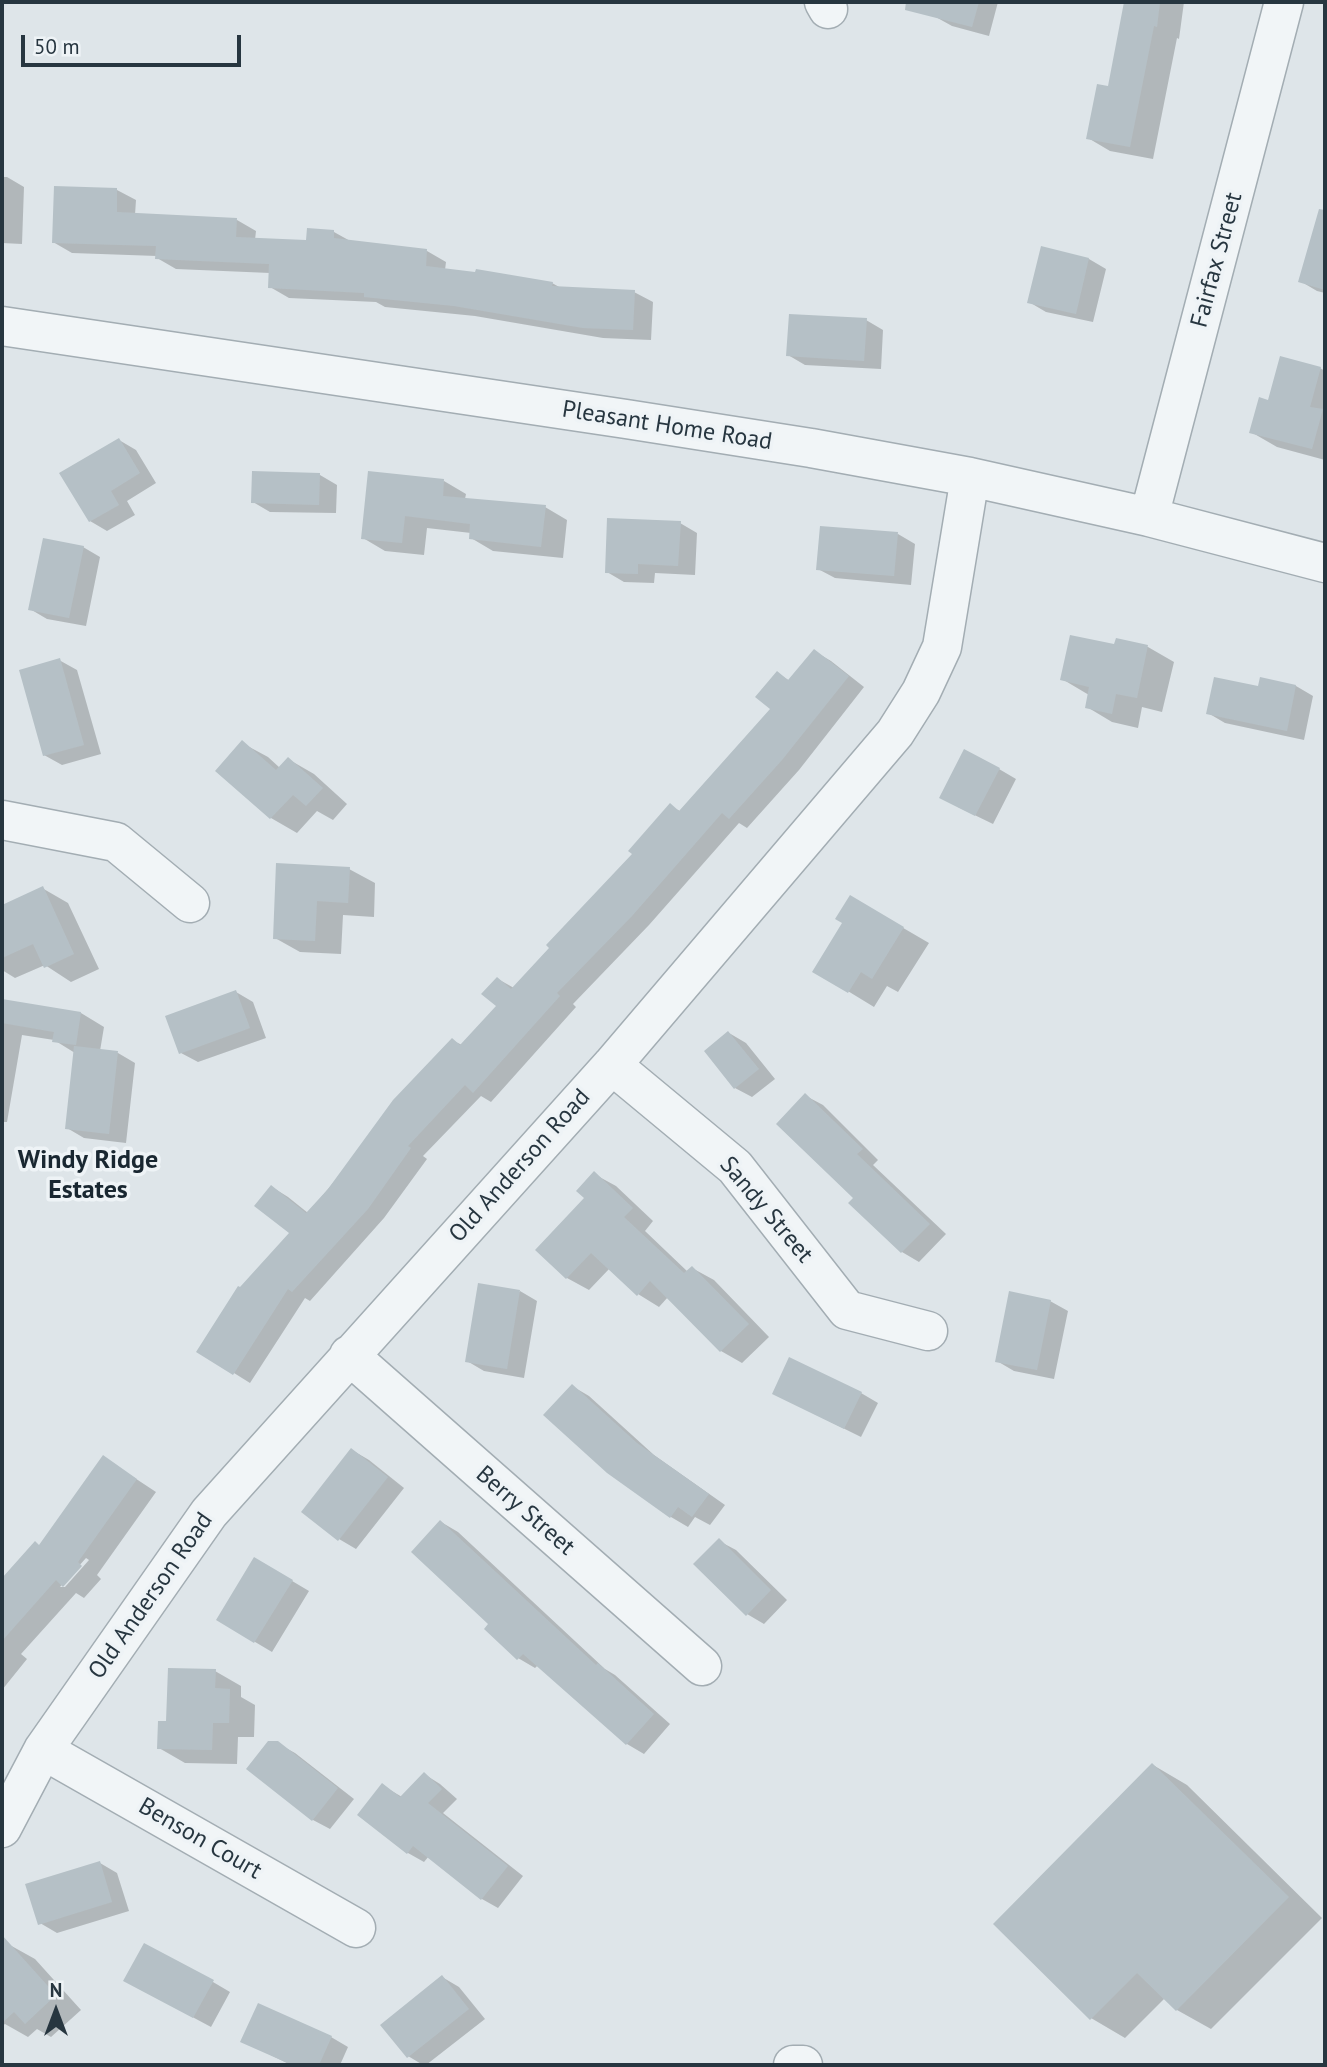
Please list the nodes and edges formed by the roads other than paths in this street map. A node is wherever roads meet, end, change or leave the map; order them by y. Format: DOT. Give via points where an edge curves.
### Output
graph roads {
  1 [pos="1284,2"];
  2 [pos="2,327"];
  3 [pos="971,477"];
  4 [pos="1149,517"];
  5 [pos="1325,563"];
  6 [pos="2,820"];
  7 [pos="190,903"];
  8 [pos="612,1065"];
  9 [pos="928,1331"];
  10 [pos="349,1355"];
  11 [pos="702,1666"];
  12 [pos="43,1750"];
  13 [pos="2,1828"];
  14 [pos="356,1928"];
  15 [pos="793,2065"];
  16 [pos="803,2065"];
  1 -- 4 [label="street, Fairfax Street"];
  2 -- 3 [label="street, Pleasant Home Road" via="626,419"];
  3 -- 4 [label="street, Pleasant Home Road"];
  3 -- 8 [label="street, Old Anderson Road" via="942,647 921,692 895,733"];
  4 -- 5 [label="street, Pleasant Home Road"];
  6 -- 7 [label="street" via="116,842"];
  8 -- 9 [label="street, Sandy Street" via="735,1167 847,1310"];
  8 -- 10 [label="street, Old Anderson Road"];
  10 -- 11 [label="street, Berry Street"];
  10 -- 12 [label="street, Old Anderson Road" via="209,1513"];
  12 -- 13 [label="street, Old Anderson Road"];
  12 -- 14 [label="street, Benson Court"];
  15 -- 16 [label="street"];
}
